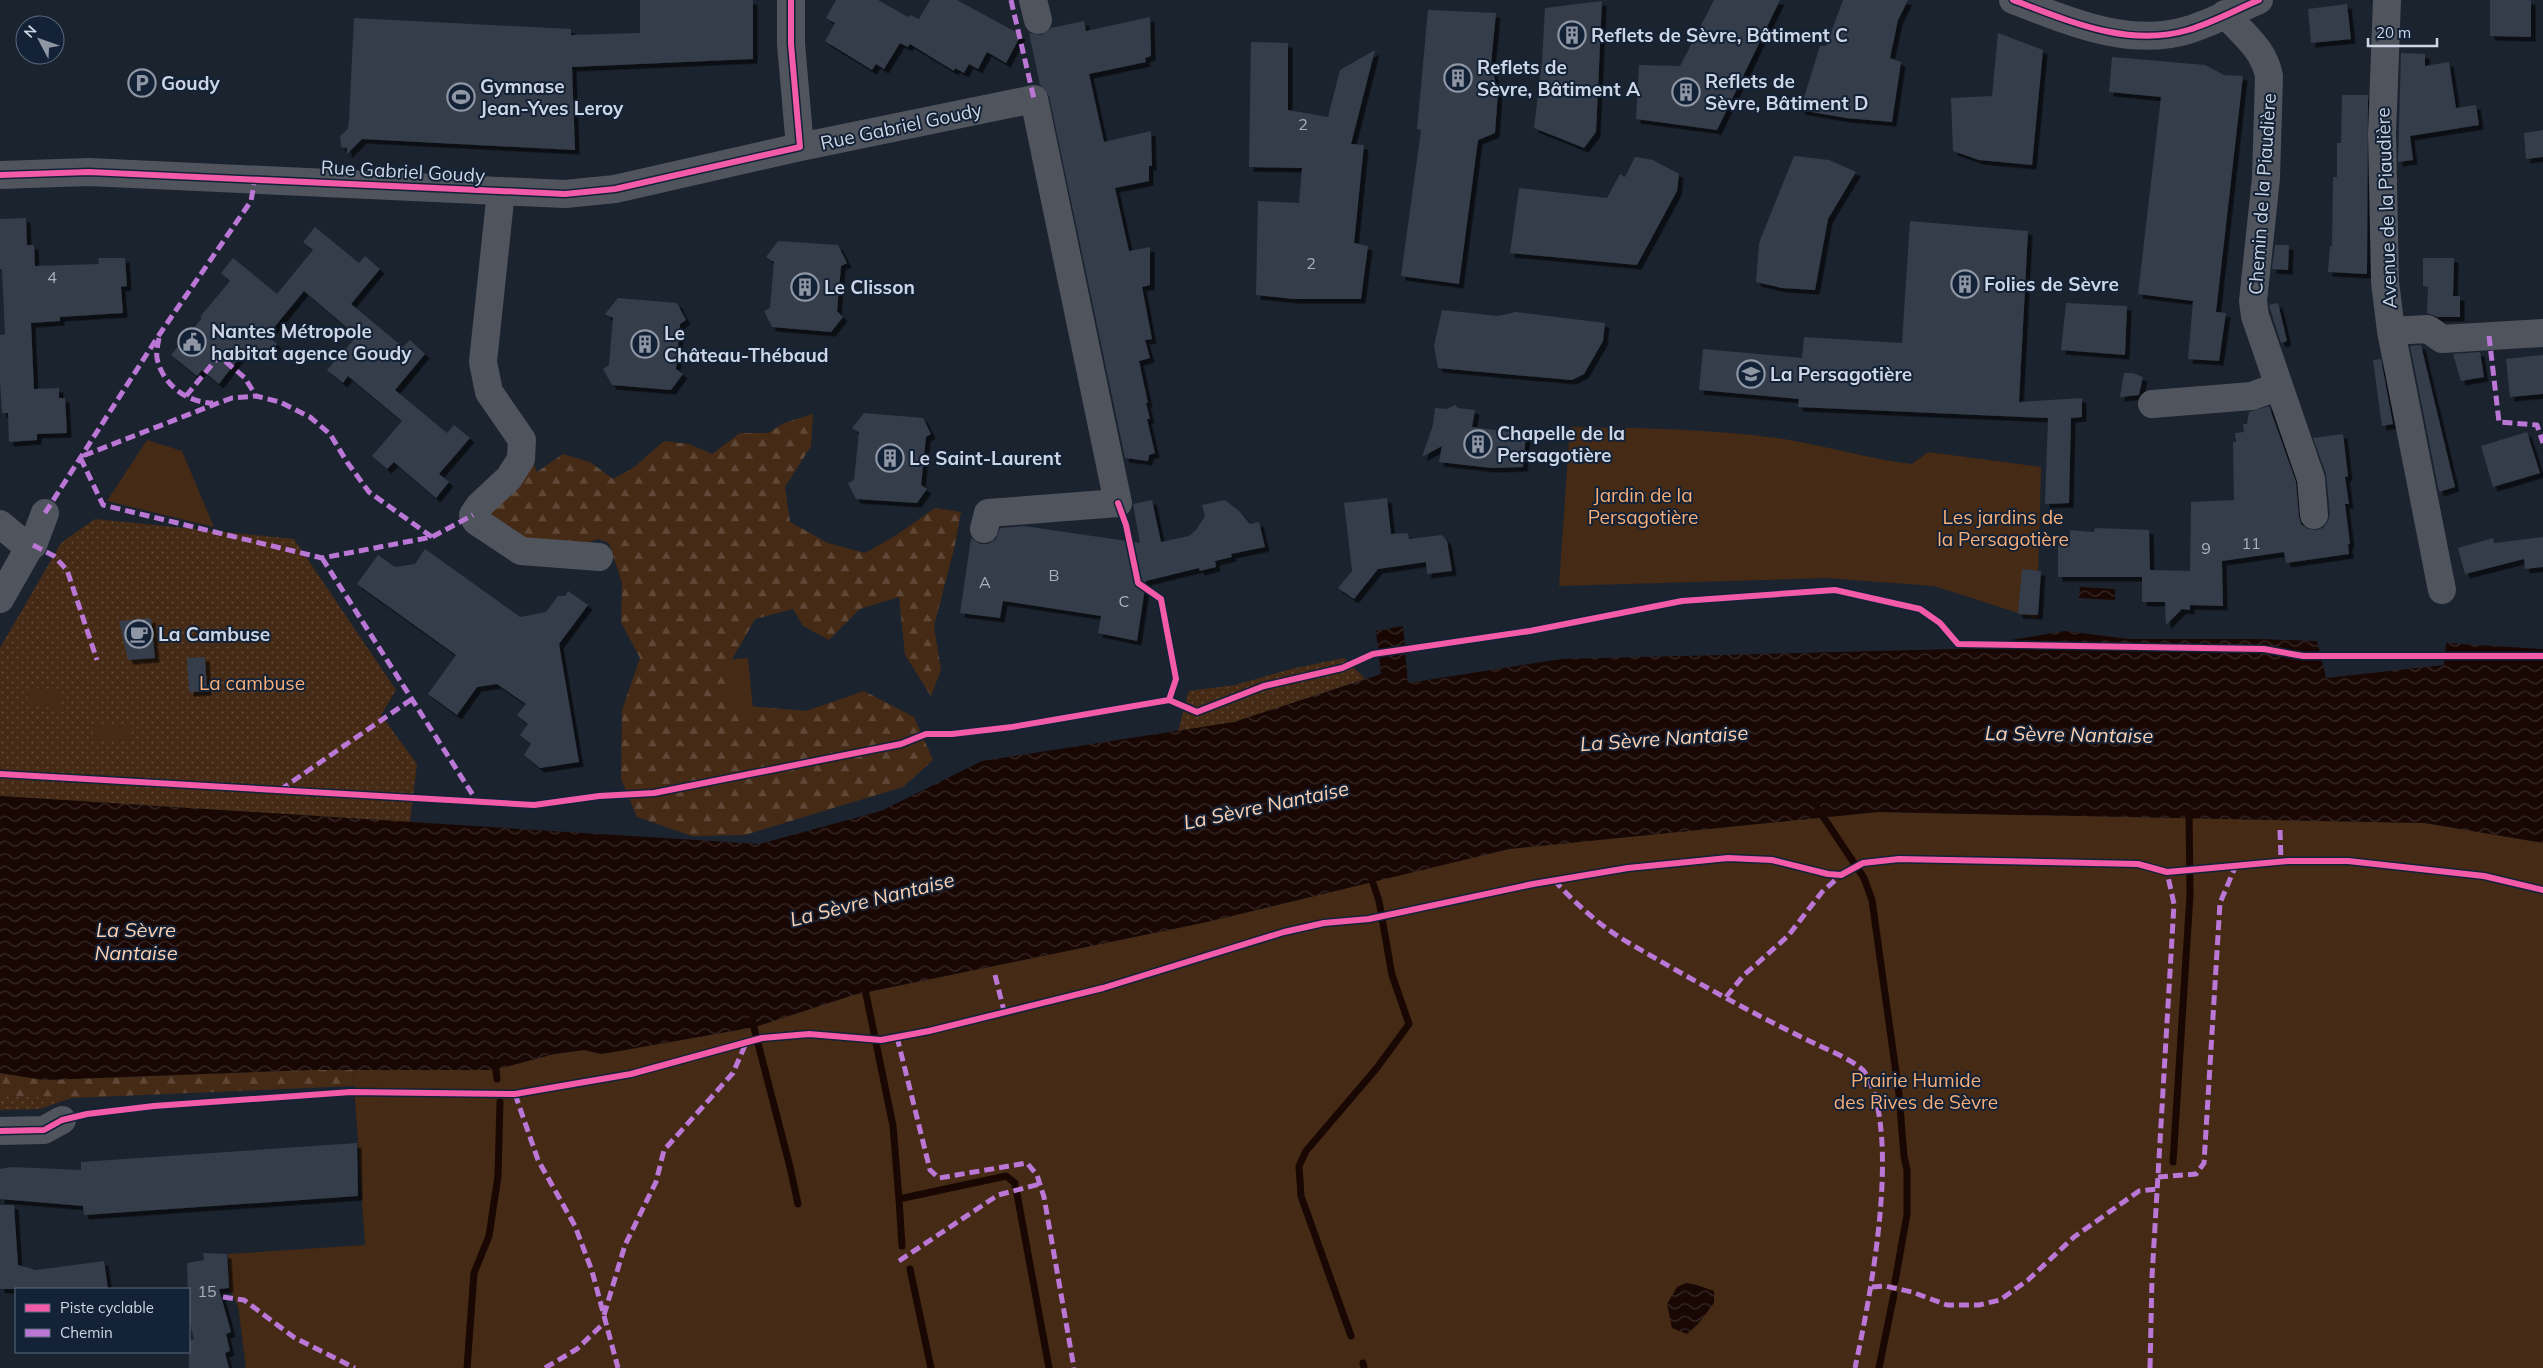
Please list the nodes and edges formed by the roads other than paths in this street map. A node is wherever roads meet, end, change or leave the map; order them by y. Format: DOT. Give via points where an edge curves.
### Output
graph roads {
  1 [pos="791,0"];
  2 [pos="2014,0"];
  3 [pos="2258,0"];
  4 [pos="2387,0"];
  5 [pos="2225,14"];
  6 [pos="800,146"];
  7 [pos="0,175"];
  8 [pos="502,191"];
  9 [pos="2391,331"];
  10 [pos="2543,333"];
  11 [pos="2279,386"];
  12 [pos="2152,404"];
  13 [pos="45,513"];
  14 [pos="2314,515"];
  15 [pos="0,524"];
  16 [pos="984,529"];
  17 [pos="29,548"];
  18 [pos="599,557"];
  19 [pos="2442,590"];
  20 [pos="0,599"];
  21 [pos="62,1120"];
  22 [pos="0,1131"];
  1 -- 6 [label="street" via="791,44"];
  2 -- 5 [label="street" via="2083,27 2121,33 2162,35 2188,30"];
  3 -- 5 [label="street"];
  4 -- 9 [label="street, Avenue de la Piaudière" via="2382,134 2385,282"];
  5 -- 11 [label="street, Chemin de la Piaudière" via="2256,46 2266,62 2269,76 2266,178 2253,301"];
  6 -- 8 [label="street, Rue Gabriel Goudy" via="615,189 565,194"];
  6 -- 16 [label="street, Rue Gabriel Goudy" via="1034,99 1118,504 988,513"];
  7 -- 8 [label="street, Rue Gabriel Goudy" via="89,172"];
  8 -- 18 [label="street" via="483,362 489,392 522,440 521,459 509,478 473,515 476,521 521,551"];
  9 -- 10 [label="street" via="2428,329 2442,339"];
  9 -- 19 [label="street, Avenue de la Piaudière"];
  11 -- 12 [label="street" via="2252,396"];
  11 -- 14 [label="street, Chemin de la Piaudière" via="2311,480"];
  13 -- 17 [label="street" via="34,545"];
  15 -- 17 [label="street"];
  17 -- 20 [label="street"];
  21 -- 22 [label="street" via="44,1130"];
}
